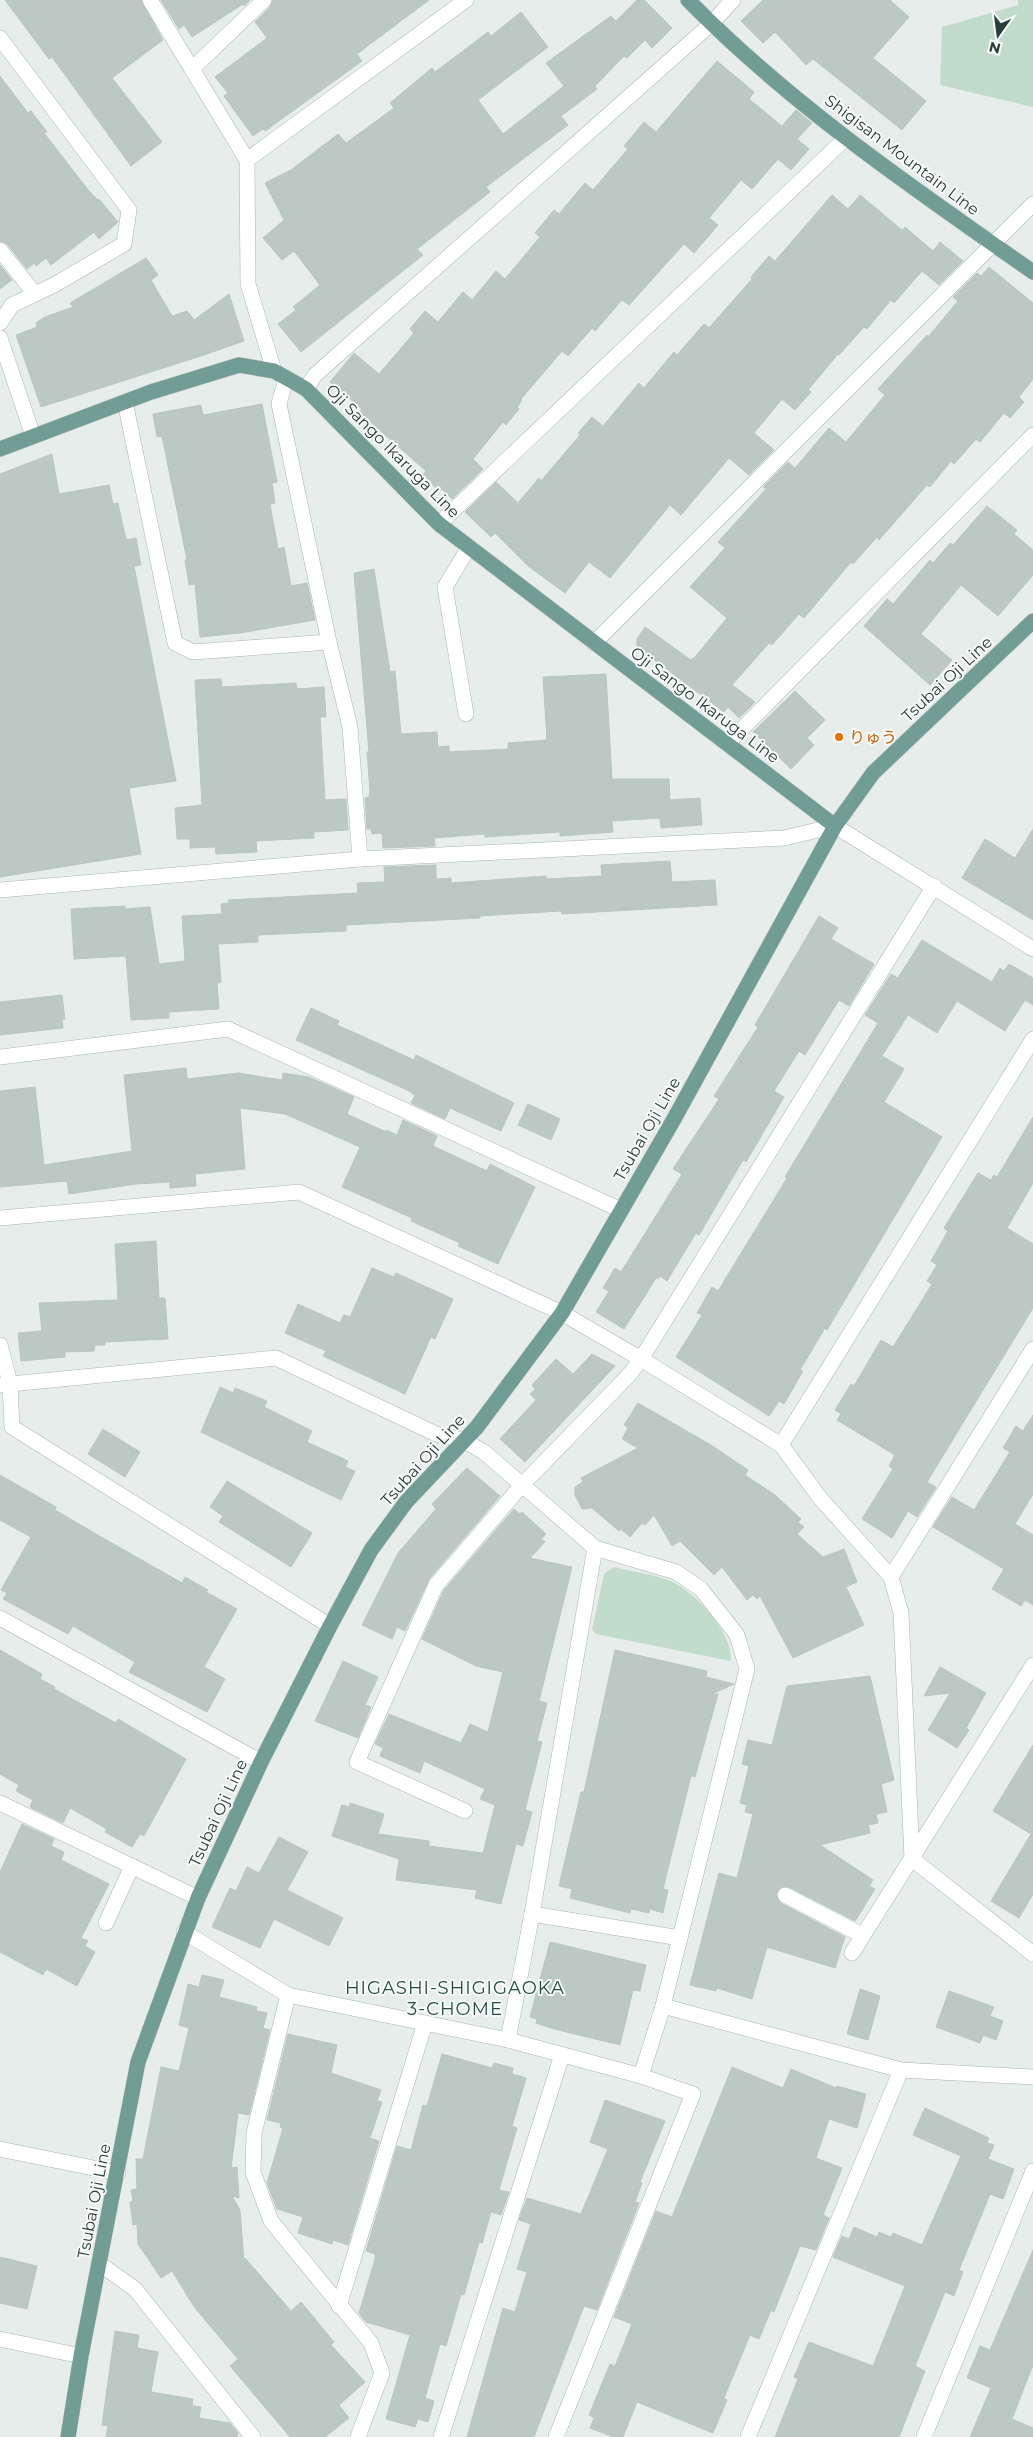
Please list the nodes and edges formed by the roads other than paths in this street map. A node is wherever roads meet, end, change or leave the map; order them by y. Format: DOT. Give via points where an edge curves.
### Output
graph roads {
  1 [pos="150,0"];
  2 [pos="264,0"];
  3 [pos="466,0"];
  4 [pos="688,0"];
  5 [pos="733,0"];
  6 [pos="711,24"];
  7 [pos="0,38"];
  8 [pos="192,69"];
  9 [pos="845,139"];
  10 [pos="247,160"];
  11 [pos="1033,204"];
  12 [pos="994,245"];
  13 [pos="0,250"];
  14 [pos="1033,272"];
  15 [pos="35,294"];
  16 [pos="0,324"];
  17 [pos="0,338"];
  18 [pos="280,374"];
  19 [pos="306,389"];
  20 [pos="125,402"];
  21 [pos="33,436"];
  22 [pos="1033,436"];
  23 [pos="0,449"];
  24 [pos="439,524"];
  25 [pos="469,547"];
  26 [pos="1033,621"];
  27 [pos="329,642"];
  28 [pos="594,643"];
  29 [pos="466,714"];
  30 [pos="728,743"];
  31 [pos="835,826"];
  32 [pos="360,859"];
  33 [pos="934,886"];
  34 [pos="0,890"];
  35 [pos="1033,949"];
  36 [pos="1033,1039"];
  37 [pos="0,1057"];
  38 [pos="621,1210"];
  39 [pos="0,1218"];
  40 [pos="562,1313"];
  41 [pos="0,1344"];
  42 [pos="1033,1349"];
  43 [pos="641,1359"];
  44 [pos="5,1384"];
  45 [pos="463,1440"];
  46 [pos="781,1445"];
  47 [pos="522,1485"];
  48 [pos="595,1548"];
  49 [pos="891,1577"];
  50 [pos="0,1618"];
  51 [pos="330,1626"];
  52 [pos="1033,1665"];
  53 [pos="261,1762"];
  54 [pos="2,1808"];
  55 [pos="465,1811"];
  56 [pos="912,1859"];
  57 [pos="132,1866"];
  58 [pos="785,1895"];
  59 [pos="198,1898"];
  60 [pos="532,1914"];
  61 [pos="106,1923"];
  62 [pos="184,1932"];
  63 [pos="862,1935"];
  64 [pos="680,1938"];
  65 [pos="852,1953"];
  66 [pos="1033,1954"];
  67 [pos="288,1995"];
  68 [pos="663,2006"];
  69 [pos="425,2023"];
  70 [pos="508,2040"];
  71 [pos="562,2055"];
  72 [pos="901,2070"];
  73 [pos="641,2076"];
  74 [pos="1033,2077"];
  75 [pos="0,2148"];
  76 [pos="1033,2171"];
  77 [pos="118,2173"];
  78 [pos="100,2264"];
  79 [pos="339,2306"];
  80 [pos="0,2339"];
  81 [pos="81,2356"];
  82 [pos="251,2436"];
  83 [pos="68,2437"];
  84 [pos="358,2437"];
  85 [pos="441,2437"];
  86 [pos="556,2437"];
  87 [pos="748,2437"];
  88 [pos="924,2437"];
  1 -- 8 [label="street"];
  2 -- 8 [label="street"];
  3 -- 10 [label="street"];
  4 -- 6 [label="main road, Shigisan Mountain Line"];
  5 -- 6 [label="street"];
  6 -- 9 [label="main road, Shigisan Mountain Line"];
  6 -- 19 [label="street" via="315,375"];
  7 -- 15 [label="street" via="129,210 124,244"];
  8 -- 10 [label="street"];
  9 -- 12 [label="main road, Shigisan Mountain Line"];
  9 -- 24 [label="street"];
  10 -- 18 [label="street" via="248,284"];
  11 -- 12 [label="street"];
  12 -- 14 [label="main road, Shigisan Mountain Line"];
  12 -- 28 [label="street"];
  13 -- 15 [label="street"];
  15 -- 16 [label="street" via="12,305"];
  17 -- 21 [label="street"];
  18 -- 19 [label="main road, Oji Sango Ikaruga Line"];
  18 -- 20 [label="main road, Oji Sango Ikaruga Line" via="239,365"];
  18 -- 27 [label="street" via="279,404"];
  19 -- 24 [label="main road, Oji Sango Ikaruga Line"];
  20 -- 21 [label="main road, Oji Sango Ikaruga Line"];
  20 -- 27 [label="street" via="175,644 193,652"];
  21 -- 23 [label="main road, Oji Sango Ikaruga Line"];
  22 -- 30 [label="street"];
  24 -- 25 [label="main road, Oji Sango Ikaruga Line"];
  25 -- 28 [label="main road, Oji Sango Ikaruga Line"];
  25 -- 29 [label="street" via="445,587"];
  26 -- 31 [label="main road, Tsubai Oji Line" via="873,773"];
  27 -- 32 [label="street" via="350,727"];
  28 -- 30 [label="main road, Oji Sango Ikaruga Line"];
  30 -- 31 [label="main road, Oji Sango Ikaruga Line"];
  31 -- 32 [label="street" via="784,838"];
  31 -- 33 [label="street"];
  31 -- 38 [label="main road, Tsubai Oji Line"];
  32 -- 34 [label="street"];
  33 -- 35 [label="street"];
  33 -- 43 [label="street"];
  36 -- 46 [label="street"];
  37 -- 38 [label="street" via="228,1029"];
  38 -- 40 [label="main road, Tsubai Oji Line"];
  39 -- 40 [label="street" via="300,1192"];
  40 -- 43 [label="street"];
  40 -- 45 [label="main road, Tsubai Oji Line"];
  41 -- 44 [label="street"];
  42 -- 49 [label="street"];
  43 -- 46 [label="street"];
  43 -- 47 [label="street"];
  44 -- 45 [label="street" via="276,1358 436,1434"];
  44 -- 51 [label="street" via="12,1427"];
  45 -- 47 [label="street" via="484,1452"];
  45 -- 51 [label="main road, Tsubai Oji Line" via="400,1510 372,1550"];
  46 -- 49 [label="street" via="820,1498"];
  47 -- 48 [label="street"];
  47 -- 55 [label="street" via="436,1585 357,1762"];
  48 -- 60 [label="street"];
  48 -- 64 [label="street" via="676,1572 701,1589 737,1635 747,1669"];
  49 -- 56 [label="street" via="901,1613"];
  50 -- 53 [label="street"];
  51 -- 53 [label="main road, Tsubai Oji Line"];
  52 -- 56 [label="street"];
  53 -- 59 [label="main road, Tsubai Oji Line"];
  54 -- 57 [label="street"];
  56 -- 63 [label="street"];
  56 -- 66 [label="street"];
  57 -- 59 [label="street"];
  57 -- 61 [label="street"];
  58 -- 63 [label="street"];
  59 -- 62 [label="main road, Tsubai Oji Line"];
  60 -- 64 [label="street"];
  60 -- 70 [label="street"];
  62 -- 67 [label="street"];
  62 -- 77 [label="main road, Tsubai Oji Line" via="138,2062"];
  63 -- 65 [label="street"];
  64 -- 68 [label="street"];
  67 -- 69 [label="street"];
  67 -- 79 [label="street" via="254,2133 253,2172 271,2221"];
  68 -- 72 [label="street"];
  68 -- 73 [label="street"];
  69 -- 70 [label="street"];
  69 -- 79 [label="street"];
  70 -- 71 [label="street"];
  71 -- 73 [label="street"];
  71 -- 85 [label="street"];
  72 -- 74 [label="street"];
  72 -- 87 [label="street"];
  73 -- 86 [label="street" via="693,2094"];
  75 -- 77 [label="street"];
  76 -- 88 [label="street"];
  77 -- 78 [label="main road, Tsubai Oji Line"];
  78 -- 81 [label="main road, Tsubai Oji Line"];
  78 -- 82 [label="street" via="136,2289"];
  79 -- 84 [label="street" via="371,2343 382,2373"];
  80 -- 81 [label="street"];
  81 -- 83 [label="main road, Tsubai Oji Line"];
}
